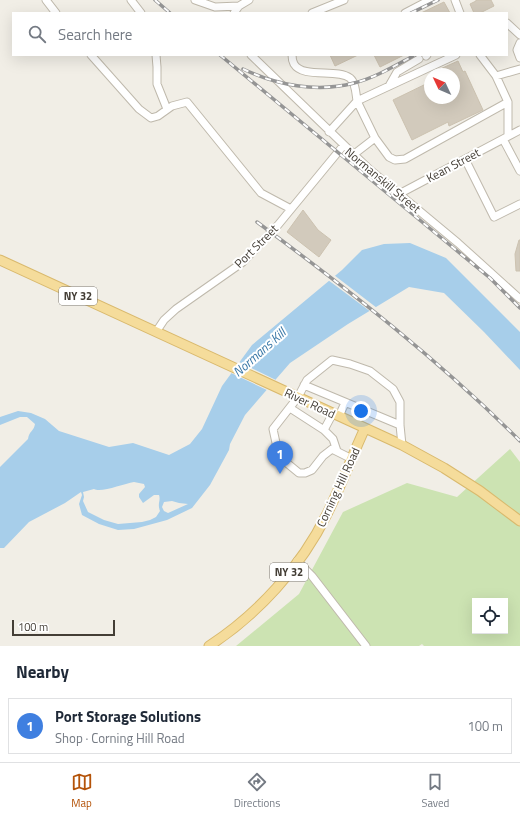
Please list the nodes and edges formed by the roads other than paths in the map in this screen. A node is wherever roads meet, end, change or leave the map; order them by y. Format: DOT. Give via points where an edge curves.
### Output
graph roads {
  1 [pos="46,0"];
  2 [pos="131,0"];
  3 [pos="195,0"];
  4 [pos="248,0"];
  5 [pos="344,0"];
  6 [pos="430,0"];
  7 [pos="455,0"];
  8 [pos="225,3"];
  9 [pos="239,6"];
  10 [pos="55,12"];
  11 [pos="140,12"];
  12 [pos="235,12"];
  13 [pos="314,12"];
  14 [pos="406,12"];
  15 [pos="460,12"];
  16 [pos="508,24"];
  17 [pos="520,35"];
  18 [pos="520,42"];
  19 [pos="93,56"];
  20 [pos="156,56"];
  21 [pos="252,56"];
  22 [pos="292,56"];
  23 [pos="454,56"];
  24 [pos="481,56"];
  25 [pos="520,58"];
  26 [pos="419,59"];
  27 [pos="520,69"];
  28 [pos="496,76"];
  29 [pos="389,86"];
  30 [pos="357,102"];
  31 [pos="508,102"];
  32 [pos="167,110"];
  33 [pos="520,130"];
  34 [pos="329,132"];
  35 [pos="375,138"];
  36 [pos="506,138"];
  37 [pos="343,146"];
  38 [pos="353,155"];
  39 [pos="465,159"];
  40 [pos="520,171"];
  41 [pos="399,194"];
  42 [pos="520,204"];
  43 [pos="290,209"];
  44 [pos="0,260"];
  45 [pos="520,299"];
  46 [pos="156,332"];
  47 [pos="304,385"];
  48 [pos="298,397"];
  49 [pos="345,403"];
  50 [pos="290,408"];
  51 [pos="336,415"];
  52 [pos="400,425"];
  53 [pos="365,428"];
  54 [pos="324,430"];
  55 [pos="402,445"];
  56 [pos="337,451"];
  57 [pos="352,459"];
  58 [pos="520,521"];
  59 [pos="297,561"];
  60 [pos="209,646"];
  61 [pos="366,646"];
  1 -- 10 [label="street"];
  2 -- 11 [label="street"];
  3 -- 8 [label="street" via="215,7"];
  4 -- 9 [label="street"];
  5 -- 13 [label="street"];
  6 -- 14 [label="street"];
  7 -- 15 [label="street"];
  8 -- 9 [label="street"];
  9 -- 12 [label="street"];
  16 -- 17 [label="street"];
  18 -- 25 [label="street" via="517,50"];
  19 -- 32 [label="street" via="145,115 154,118"];
  20 -- 32 [label="street" via="157,84"];
  21 -- 34 [label="street, Normanskill Street"];
  22 -- 30 [label="street" via="293,63 298,68 350,78 354,83"];
  23 -- 29 [label="street"];
  24 -- 28 [label="street"];
  26 -- 29 [label="street" via="397,72"];
  27 -- 28 [label="street"];
  28 -- 31 [label="street"];
  29 -- 30 [label="street"];
  30 -- 34 [label="street"];
  30 -- 35 [label="street"];
  31 -- 35 [label="street" via="405,159 395,160 389,157"];
  31 -- 36 [label="street"];
  32 -- 43 [label="street" via="187,102 261,193"];
  33 -- 36 [label="street, Kean Street"];
  34 -- 37 [label="street, Normanskill Street"];
  35 -- 38 [label="street"];
  36 -- 39 [label="street, Kean Street"];
  36 -- 40 [label="street"];
  37 -- 38 [label="street, Normanskill Street"];
  37 -- 43 [label="street, Port Street"];
  38 -- 41 [label="street, Normanskill Street"];
  39 -- 41 [label="street, Kean Street"];
  39 -- 42 [label="street" via="494,217"];
  41 -- 45 [label="street, Normanskill Street"];
  43 -- 46 [label="street, Port Street" via="243,262 176,309"];
  44 -- 46 [label="main road, NY 32"];
  46 -- 48 [label="main road, River Road / NY 32"];
  47 -- 48 [label="street"];
  47 -- 49 [label="street"];
  47 -- 52 [label="street" via="332,360 370,371 393,389 400,402"];
  48 -- 50 [label="street"];
  48 -- 51 [label="main road, River Road / NY 32"];
  49 -- 51 [label="street"];
  49 -- 52 [label="street"];
  50 -- 54 [label="street"];
  50 -- 56 [label="street" via="273,429 282,459 299,473 305,473 312,470 329,451"];
  51 -- 53 [label="main road, River Road / NY 32"];
  51 -- 54 [label="street"];
  52 -- 55 [label="street"];
  53 -- 55 [label="main road, River Road"];
  53 -- 57 [label="main road, Corning Hill Road / NY 32"];
  54 -- 56 [label="street" via="333,439"];
  55 -- 58 [label="main road, River Road" via="480,491"];
  56 -- 57 [label="street"];
  57 -- 59 [label="main road, Corning Hill Road / NY 32" via="327,515"];
  59 -- 60 [label="main road, Corning Hill Road / NY 32" via="256,609"];
  59 -- 61 [label="street" via="312,576"];
}
